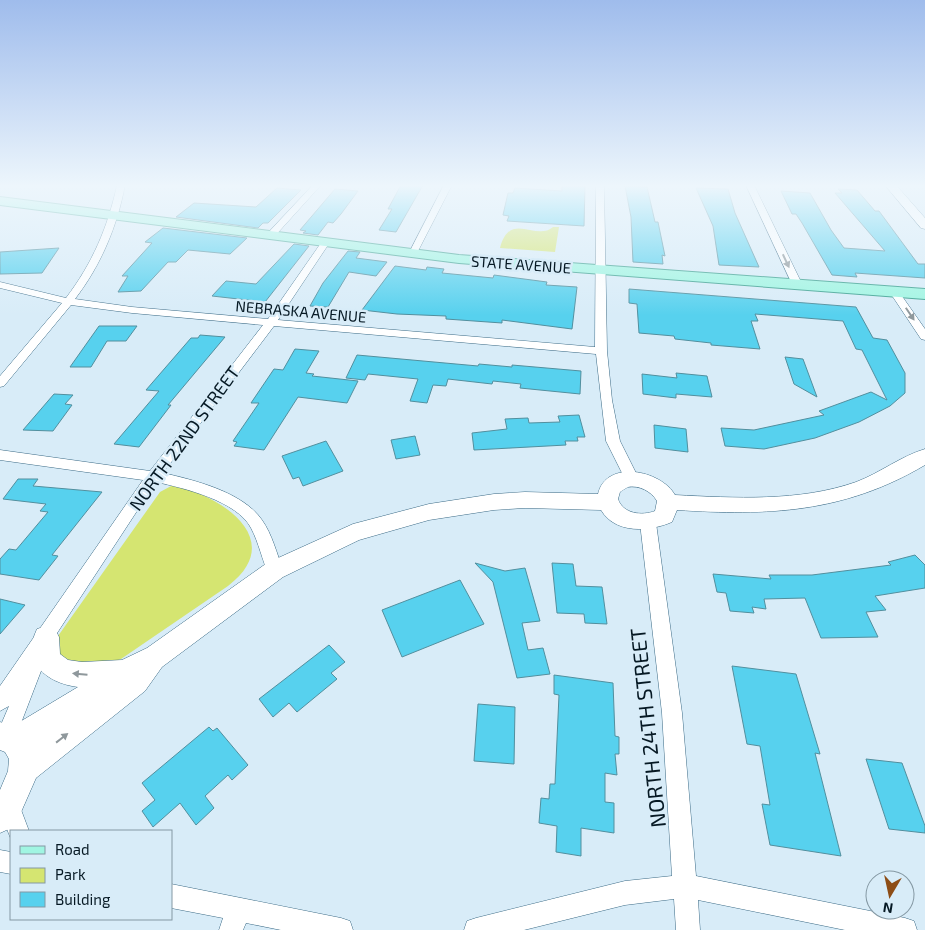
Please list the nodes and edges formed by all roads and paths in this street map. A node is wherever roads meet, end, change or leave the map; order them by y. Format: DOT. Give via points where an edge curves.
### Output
graph roads {
  1 [pos="111,228"];
  2 [pos="218,228"];
  3 [pos="278,228"];
  4 [pos="426,228"];
  5 [pos="601,228"];
  6 [pos="771,228"];
  7 [pos="272,235"];
  8 [pos="326,242"];
  9 [pos="413,253"];
  10 [pos="601,269"];
  11 [pos="797,284"];
  12 [pos="0,285"];
  13 [pos="894,291"];
  14 [pos="925,294"];
  15 [pos="70,302"];
  16 [pos="270,323"];
  17 [pos="925,336"];
  18 [pos="601,351"];
  19 [pos="0,383"];
  20 [pos="0,456"];
  21 [pos="925,456"];
  22 [pos="153,476"];
  23 [pos="632,479"];
  24 [pos="608,502"];
  25 [pos="668,502"];
  26 [pos="648,523"];
  27 [pos="275,570"];
  28 [pos="46,636"];
  29 [pos="156,657"];
  30 [pos="128,670"];
  31 [pos="0,702"];
  32 [pos="11,746"];
  33 [pos="9,818"];
  34 [pos="685,886"];
  35 [pos="172,896"];
  36 [pos="235,920"];
  37 [pos="341,930"];
  38 [pos="476,930"];
  39 [pos="688,930"];
  40 [pos="905,930"];
  1 -- 15 [label="street"];
  2 -- 7 [label="main road, STATE AVENUE"];
  3 -- 7 [label="street"];
  4 -- 9 [label="street"];
  5 -- 10 [label="street"];
  6 -- 11 [label="street, one-way"];
  7 -- 8 [label="main road, STATE AVENUE"];
  8 -- 9 [label="main road, STATE AVENUE"];
  8 -- 16 [label="street, NORTH 22ND STREET"];
  9 -- 10 [label="main road, STATE AVENUE" via="459,260"];
  10 -- 11 [label="main road, STATE AVENUE"];
  10 -- 18 [label="street"];
  11 -- 13 [label="main road, STATE AVENUE"];
  12 -- 15 [label="street, NEBRASKA AVENUE"];
  13 -- 14 [label="main road, STATE AVENUE"];
  13 -- 17 [label="street, one-way"];
  15 -- 16 [label="street, NEBRASKA AVENUE"];
  15 -- 19 [label="street"];
  16 -- 18 [label="street, NEBRASKA AVENUE"];
  16 -- 22 [label="street, NORTH 22ND STREET"];
  18 -- 23 [label="street" via="613,441"];
  20 -- 22 [label="street"];
  21 -- 25 [label="street" via="872,484 816,500 747,507"];
  22 -- 27 [label="street" via="194,485 244,509 258,524"];
  22 -- 28 [label="street, NORTH 22ND STREET"];
  23 -- 24 [label="street" via="622,480 610,488"];
  23 -- 25 [label="street" via="659,488"];
  24 -- 26 [label="street" via="618,515 627,520"];
  24 -- 27 [label="street" via="525,500 429,512 353,533"];
  25 -- 26 [label="street" via="664,516"];
  26 -- 34 [label="street, NORTH 24TH STREET" via="672,713"];
  27 -- 29 [label="street"];
  30 -- 28 [label="street, one-way" via="87,675 56,670 47,660"];
  28 -- 31 [label="street, NORTH 22ND STREET"];
  28 -- 32 [label="street, NORTH 22ND STREET"];
  29 -- 30 [label="street"];
  32 -- 29 [label="street, one-way" via="135,682"];
  30 -- 32 [label="street"];
  32 -- 33 [label="street" via="20,787"];
  34 -- 38 [label="street" via="625,894"];
  34 -- 39 [label="street, NORTH 24TH STREET"];
  34 -- 40 [label="street"];
  35 -- 36 [label="street"];
  36 -- 37 [label="street"];
}
